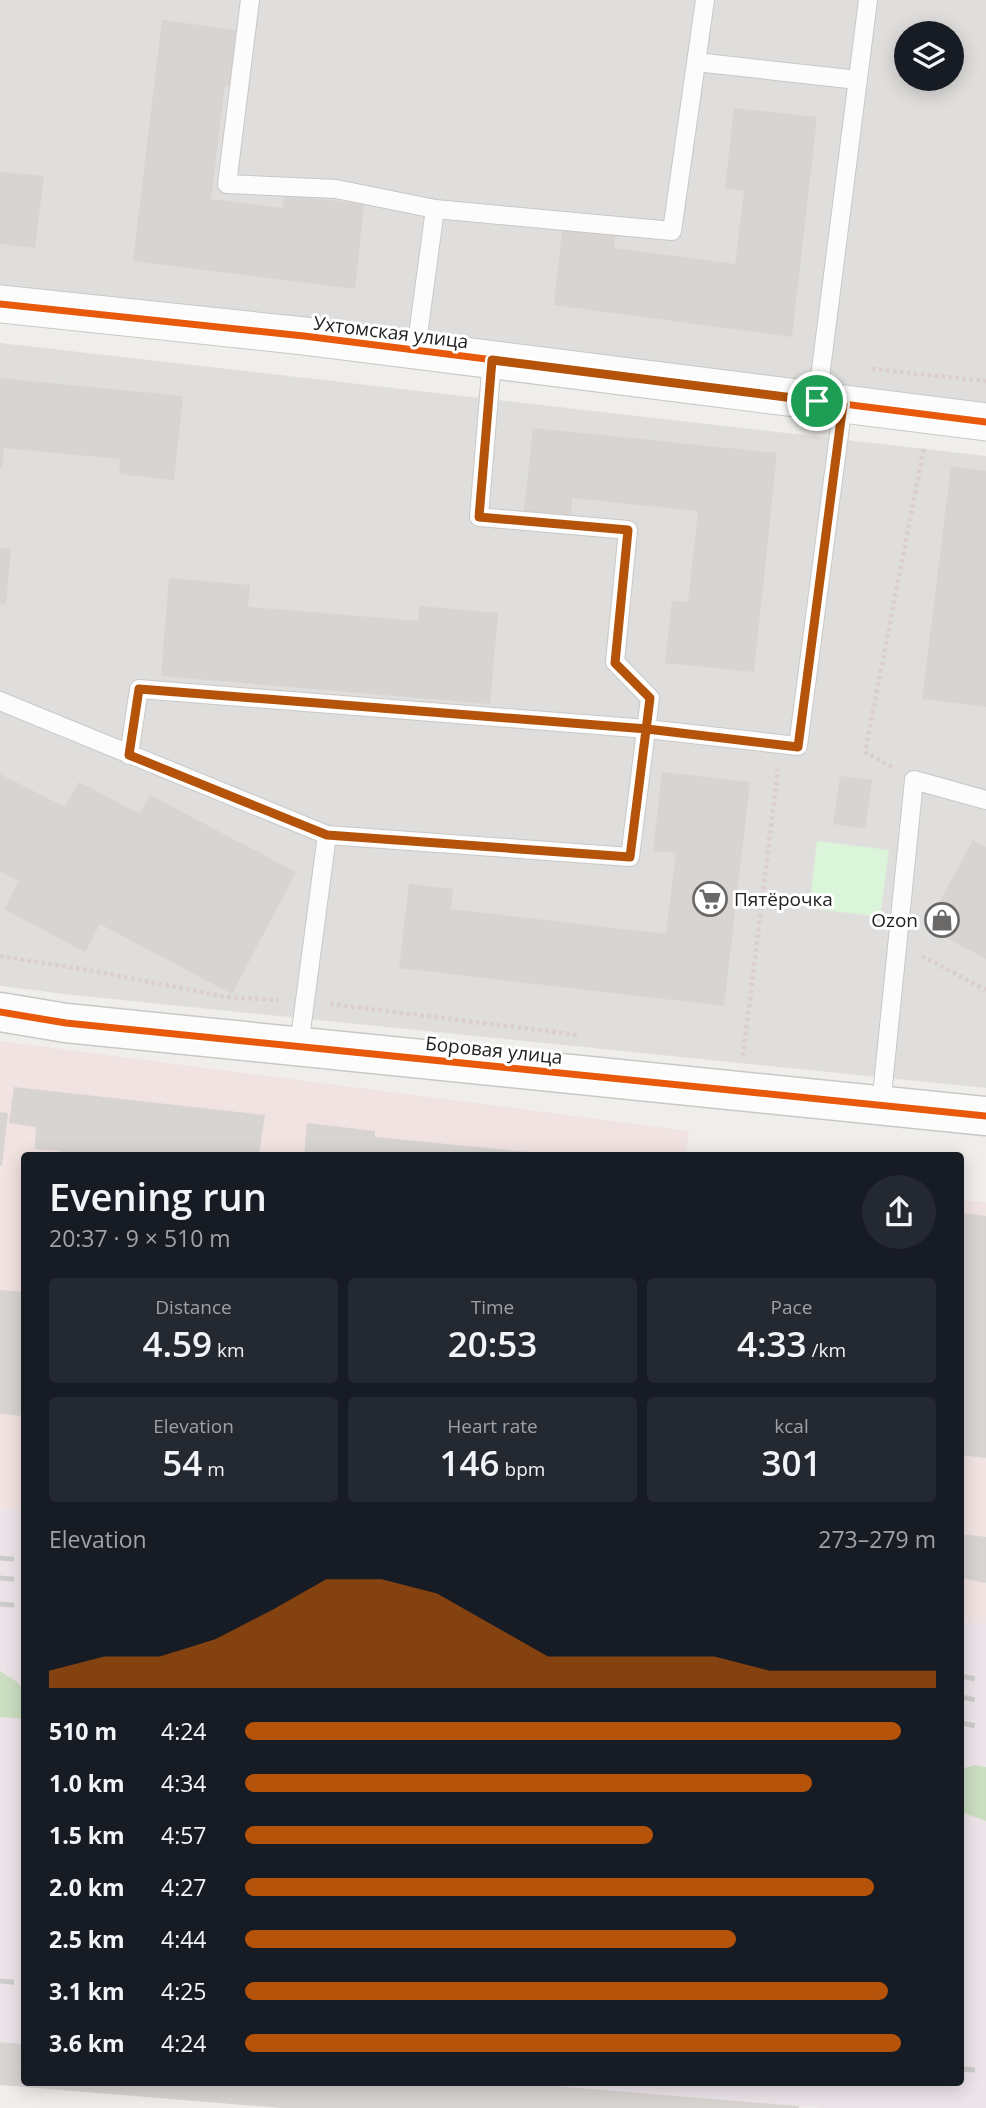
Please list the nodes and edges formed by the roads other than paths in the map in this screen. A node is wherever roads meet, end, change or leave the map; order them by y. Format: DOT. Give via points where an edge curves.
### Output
graph roads {
  1 [pos="250,0"];
  2 [pos="705,0"];
  3 [pos="869,0"];
  4 [pos="696,62"];
  5 [pos="858,80"];
  6 [pos="435,209"];
  7 [pos="0,304"];
  8 [pos="416,350"];
  9 [pos="492,360"];
  10 [pos="830,402"];
  11 [pos="986,422"];
  12 [pos="0,701"];
  13 [pos="647,729"];
  14 [pos="129,755"];
  15 [pos="986,800"];
  16 [pos="327,835"];
  17 [pos="0,1012"];
  18 [pos="299,1046"];
  19 [pos="881,1105"];
  20 [pos="986,1116"];
  1 -- 6 [label="lane" via="227,184 336,189"];
  2 -- 4 [label="lane"];
  3 -- 5 [label="lane"];
  4 -- 5 [label="lane"];
  4 -- 6 [label="lane" via="672,231"];
  5 -- 10 [label="lane"];
  6 -- 8 [label="lane"];
  7 -- 8 [label="street, Ухтомская улица"];
  8 -- 9 [label="street, Ухтомская улица"];
  9 -- 10 [label="street, Ухтомская улица"];
  9 -- 13 [label="lane" via="479,517 628,530 615,663 650,698"];
  10 -- 11 [label="street, Ухтомская улица"];
  10 -- 13 [label="lane" via="798,747"];
  12 -- 14 [label="lane"];
  13 -- 14 [label="lane" via="139,689"];
  13 -- 16 [label="lane" via="630,857"];
  14 -- 16 [label="lane"];
  15 -- 19 [label="lane" via="914,780"];
  16 -- 18 [label="lane"];
  17 -- 18 [label="street, Боровая улица"];
  18 -- 19 [label="street, Боровая улица"];
  19 -- 20 [label="street, Боровая улица"];
}
